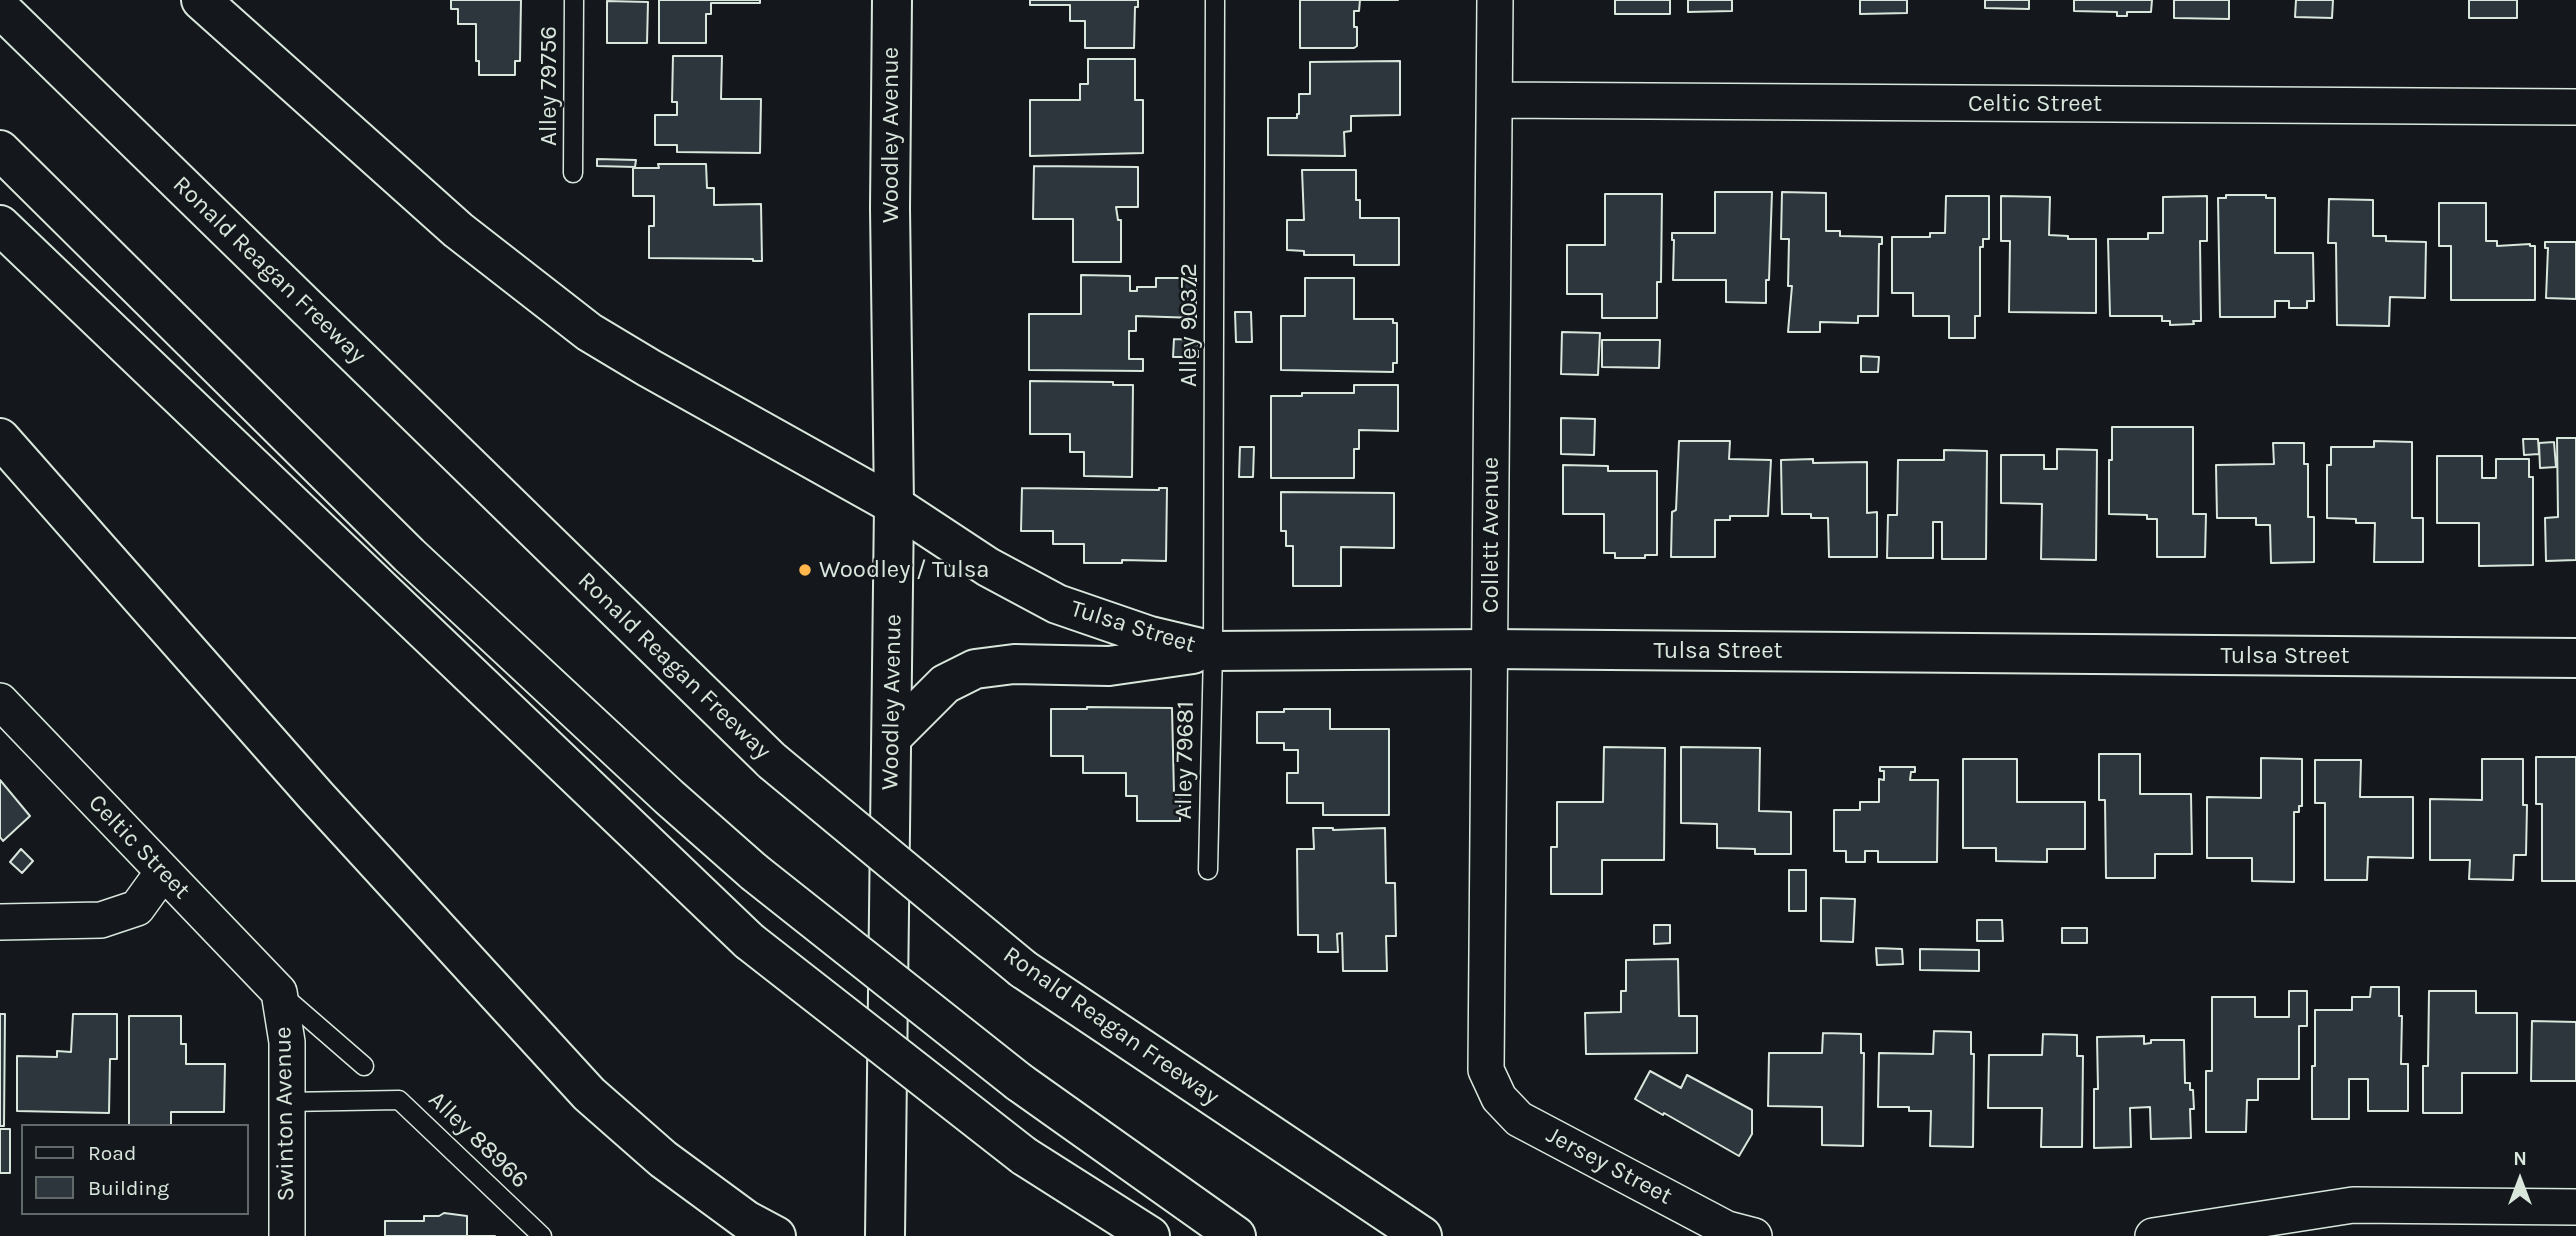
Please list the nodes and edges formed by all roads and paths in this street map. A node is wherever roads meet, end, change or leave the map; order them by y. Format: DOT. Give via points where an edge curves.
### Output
graph roads {
  1 [pos="201,0"];
  2 [pos="574,0"];
  3 [pos="892,0"];
  4 [pos="1215,0"];
  5 [pos="1495,0"];
  6 [pos="0,8"];
  7 [pos="1494,100"];
  8 [pos="2576,107"];
  9 [pos="0,150"];
  10 [pos="573,173"];
  11 [pos="0,225"];
  12 [pos="0,439"];
  13 [pos="894,505"];
  14 [pos="1490,649"];
  15 [pos="1213,651"];
  16 [pos="2576,658"];
  17 [pos="0,701"];
  18 [pos="892,737"];
  19 [pos="1208,870"];
  20 [pos="163,872"];
  21 [pos="0,922"];
  22 [pos="279,992"];
  23 [pos="364,1066"];
  24 [pos="1486,1070"];
  25 [pos="287,1102"];
  26 [pos="2576,1207"];
  27 [pos="287,1236"];
  28 [pos="542,1236"];
  29 [pos="776,1236"];
  30 [pos="885,1236"];
  31 [pos="1150,1236"];
  32 [pos="1236,1236"];
  33 [pos="1422,1236"];
  34 [pos="1754,1236"];
  35 [pos="2153,1236"];
  1 -- 13 [label="main road, Tulsa Street" via="458,230 589,332"];
  2 -- 10 [label="lane, Alley 79756"];
  3 -- 13 [label="main road, Woodley Avenue"];
  4 -- 15 [label="lane, Alley 90372"];
  5 -- 7 [label="street, Collett Avenue"];
  6 -- 33 [label="main road, Ronald Reagan Freeway, bridge" via="772,761 1023,969"];
  7 -- 8 [label="street, Celtic Street"];
  7 -- 14 [label="street, Collett Avenue"];
  9 -- 32 [label="main road, bridge" via="409,555 754,872 1019,1082"];
  11 -- 31 [label="main road, bridge" via="750,941 1024,1156"];
  12 -- 29 [label="main road" via="317,797 589,1094 663,1159 746,1220"];
  13 -- 15 [label="main road, Tulsa Street" via="988,567 1057,604 1150,636"];
  13 -- 18 [label="main road, Woodley Avenue"];
  14 -- 15 [label="main road, Tulsa Street"];
  14 -- 16 [label="main road, Tulsa Street"];
  14 -- 24 [label="street, Collett Avenue"];
  15 -- 18 [label="main road" via="1109,666 1014,664 975,669 945,684"];
  15 -- 19 [label="lane, Alley 79681"];
  17 -- 20 [label="street, Celtic Street"];
  18 -- 30 [label="main road, Woodley Avenue"];
  20 -- 21 [label="street" via="137,908 101,920"];
  20 -- 22 [label="street, Celtic Street"];
  22 -- 23 [label="lane"];
  22 -- 25 [label="street, Swinton Avenue" via="287,1042"];
  24 -- 34 [label="street, Jersey Street" via="1499,1098 1520,1119 1727,1229"];
  25 -- 27 [label="street, Swinton Avenue"];
  25 -- 28 [label="lane, Alley 88966" via="399,1100"];
  26 -- 35 [label="street" via="2353,1205"];
}
